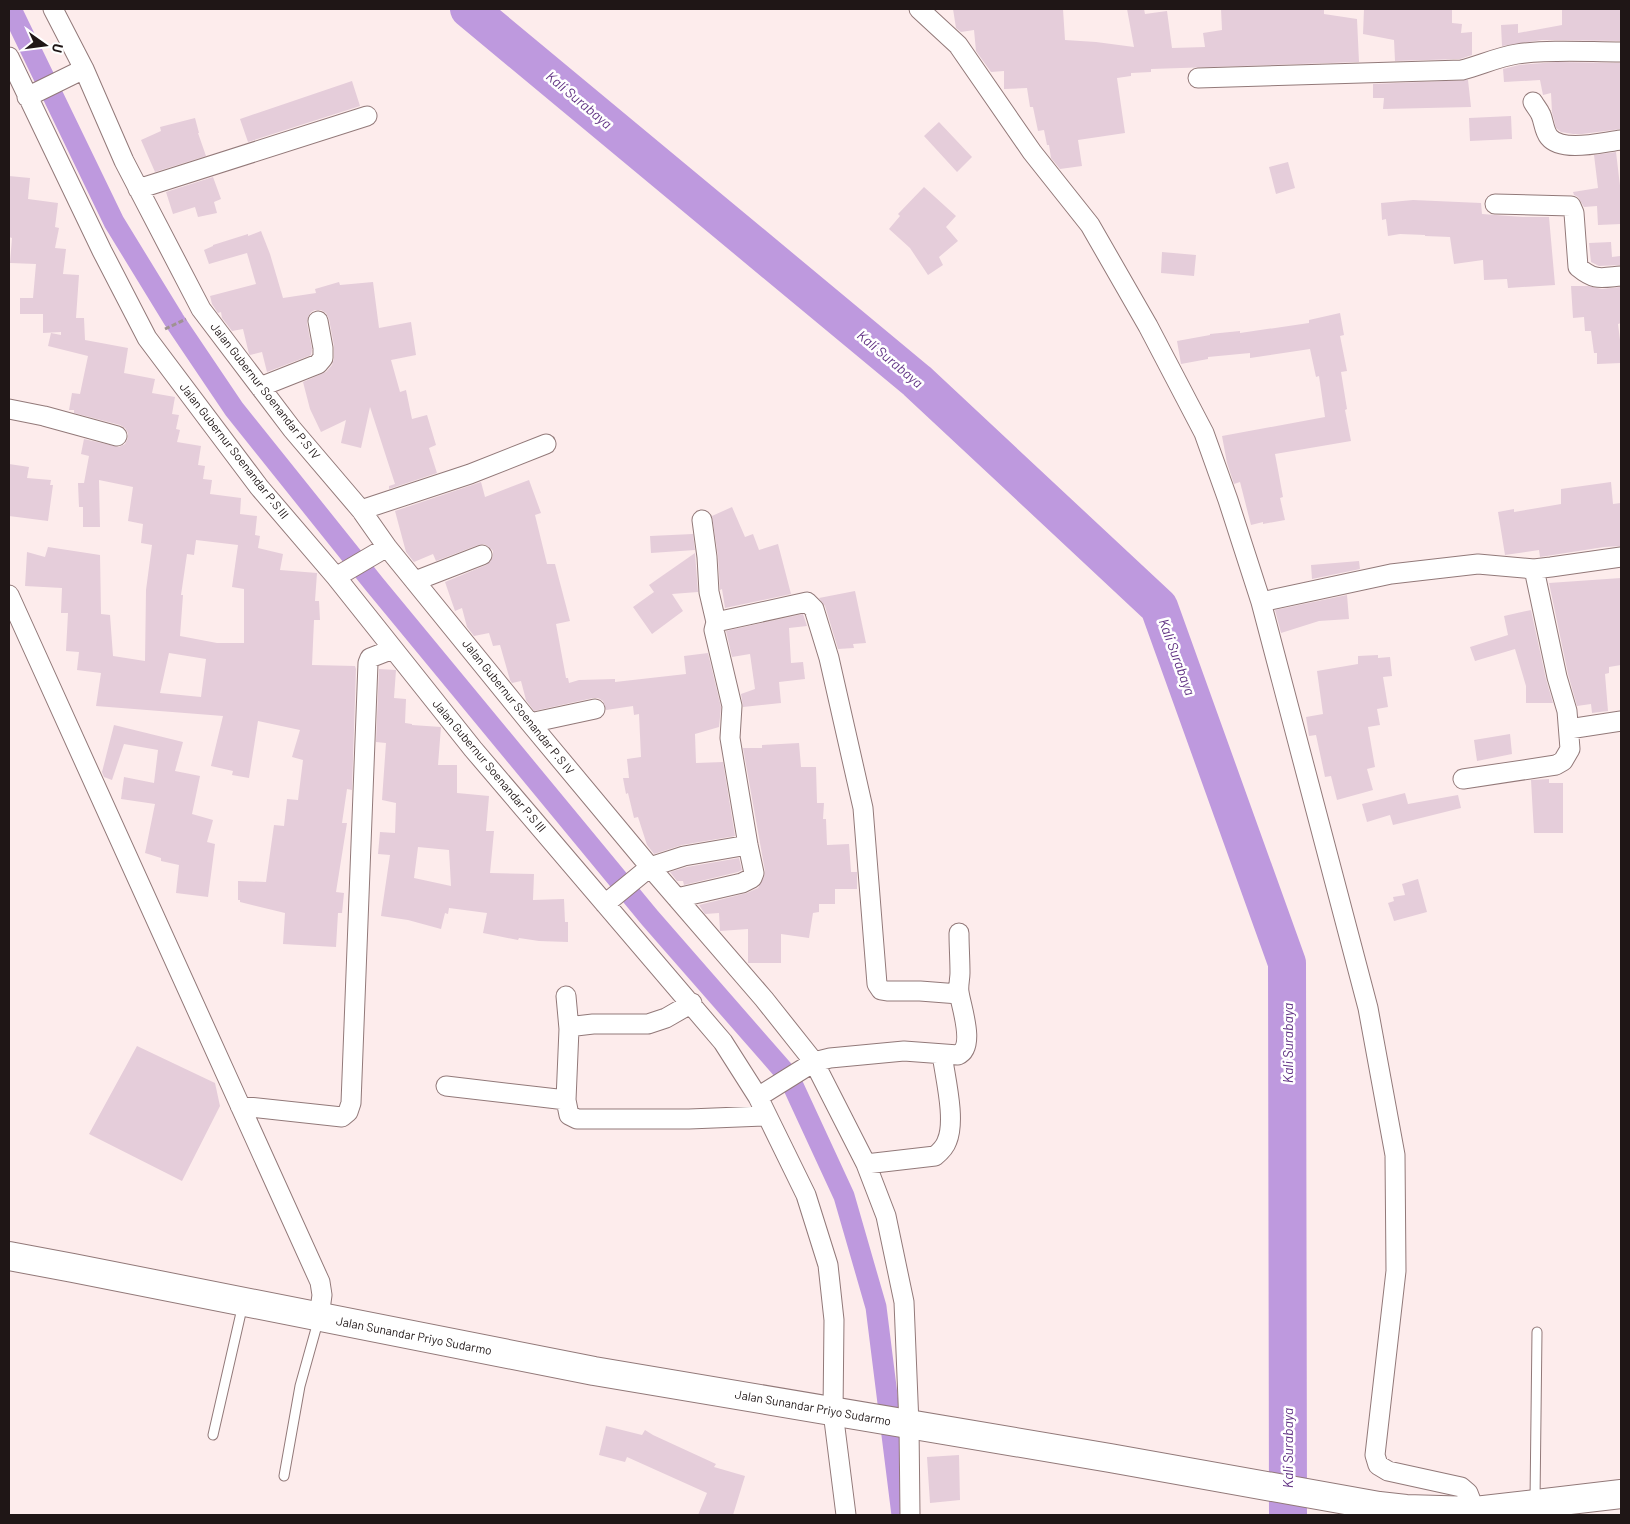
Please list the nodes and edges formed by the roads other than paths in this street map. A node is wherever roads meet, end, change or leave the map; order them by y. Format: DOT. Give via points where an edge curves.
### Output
graph roads {
  1 [pos="52,9"];
  2 [pos="919,9"];
  3 [pos="1621,52"];
  4 [pos="9,57"];
  5 [pos="79,71"];
  6 [pos="1198,78"];
  7 [pos="33,94"];
  8 [pos="1533,102"];
  9 [pos="367,116"];
  10 [pos="1621,140"];
  11 [pos="138,189"];
  12 [pos="1495,204"];
  13 [pos="1621,276"];
  14 [pos="318,320"];
  15 [pos="260,387"];
  16 [pos="9,409"];
  17 [pos="117,436"];
  18 [pos="546,444"];
  19 [pos="361,510"];
  20 [pos="702,520"];
  21 [pos="383,550"];
  22 [pos="482,554"];
  23 [pos="1621,557"];
  24 [pos="1534,569"];
  25 [pos="341,574"];
  26 [pos="415,582"];
  27 [pos="9,595"];
  28 [pos="1261,602"];
  29 [pos="716,622"];
  30 [pos="393,649"];
  31 [pos="595,709"];
  32 [pos="1621,722"];
  33 [pos="530,723"];
  34 [pos="1569,729"];
  35 [pos="1463,779"];
  36 [pos="748,845"];
  37 [pos="647,870"];
  38 [pos="677,898"];
  39 [pos="609,901"];
  40 [pos="959,933"];
  41 [pos="959,994"];
  42 [pos="566,996"];
  43 [pos="692,1003"];
  44 [pos="569,1029"];
  45 [pos="942,1054"];
  46 [pos="810,1065"];
  47 [pos="446,1086"];
  48 [pos="758,1097"];
  49 [pos="566,1100"];
  50 [pos="240,1106"];
  51 [pos="767,1116"];
  52 [pos="866,1164"];
  53 [pos="9,1256"];
  54 [pos="244,1302"];
  55 [pos="320,1317"];
  56 [pos="1537,1332"];
  57 [pos="840,1413"];
  58 [pos="904,1424"];
  59 [pos="213,1435"];
  60 [pos="284,1476"];
  61 [pos="1621,1494"];
  62 [pos="1535,1503"];
  63 [pos="1374,1508"];
  64 [pos="1476,1511"];
  65 [pos="846,1515"];
  66 [pos="910,1515"];
  1 -- 5 [label="street, Jalan Gubernur Soenandar P.S IV"];
  2 -- 28 [label="street" via="958,46 1032,152 1090,225 1204,433"];
  3 -- 6 [label="street" via="1517,54 1462,70"];
  4 -- 7 [label="street, Jalan Gubernur Soenandar P.S III"];
  5 -- 7 [label="street"];
  5 -- 11 [label="street, Jalan Gubernur Soenandar P.S IV"];
  7 -- 25 [label="street, Jalan Gubernur Soenandar P.S III" via="102,251 147,338 259,487"];
  8 -- 10 [label="street" via="1549,137 1556,142 1569,146"];
  9 -- 11 [label="street"];
  11 -- 15 [label="street, Jalan Gubernur Soenandar P.S IV" via="201,309"];
  12 -- 13 [label="street" via="1571,206 1578,267 1596,278"];
  14 -- 15 [label="street" via="324,348 323,358 318,364"];
  15 -- 19 [label="street, Jalan Gubernur Soenandar P.S IV"];
  16 -- 17 [label="street"];
  18 -- 19 [label="street" via="470,474"];
  19 -- 21 [label="street, Jalan Gubernur Soenandar P.S IV"];
  20 -- 29 [label="street" via="709,592"];
  21 -- 25 [label="street"];
  21 -- 26 [label="street, Jalan Gubernur Soenandar P.S IV"];
  22 -- 26 [label="street"];
  23 -- 24 [label="street"];
  24 -- 28 [label="street" via="1478,564 1391,574"];
  24 -- 34 [label="street"];
  25 -- 30 [label="street, Jalan Gubernur Soenandar P.S III"];
  26 -- 33 [label="street, Jalan Gubernur Soenandar P.S IV"];
  27 -- 50 [label="street"];
  28 -- 64 [label="street" via="1368,1008 1395,1155 1396,1271 1375,1456 1378,1465 1388,1471 1461,1487 1468,1493"];
  29 -- 36 [label="street" via="714,630 732,706 730,738"];
  29 -- 41 [label="street" via="807,602 814,609 829,658 863,808 878,984 881,990 887,991"];
  30 -- 39 [label="street, Jalan Gubernur Soenandar P.S III" via="474,749"];
  30 -- 50 [label="street" via="370,658 368,663 352,1103 342,1117"];
  31 -- 33 [label="street"];
  32 -- 34 [label="street"];
  33 -- 37 [label="street, Jalan Gubernur Soenandar P.S IV"];
  34 -- 35 [label="street" via="1570,750 1556,765"];
  36 -- 37 [label="street" via="684,856"];
  36 -- 38 [label="street" via="754,867 752,878"];
  37 -- 38 [label="street, Jalan Gubernur Soenandar P.S IV"];
  37 -- 39 [label="street"];
  38 -- 46 [label="street, Jalan Gubernur Soenandar P.S IV" via="764,999"];
  39 -- 43 [label="street, Jalan Gubernur Soenandar P.S III"];
  40 -- 41 [label="street"];
  41 -- 45 [label="street" via="966,1047 958,1055"];
  42 -- 44 [label="street"];
  43 -- 44 [label="street" via="648,1024 593,1024"];
  43 -- 48 [label="street, Jalan Gubernur Soenandar P.S III" via="723,1042"];
  44 -- 49 [label="street"];
  45 -- 46 [label="street" via="904,1051 830,1058"];
  45 -- 52 [label="street" via="951,1121 943,1149 935,1156"];
  46 -- 48 [label="street"];
  46 -- 52 [label="street, Jalan Gubernur Soenandar P.S IV"];
  47 -- 49 [label="street"];
  48 -- 51 [label="street, Jalan Gubernur Soenandar P.S III"];
  49 -- 51 [label="street" via="569,1115 577,1119"];
  50 -- 55 [label="street" via="320,1282"];
  51 -- 57 [label="street, Jalan Gubernur Soenandar P.S III" via="806,1196 828,1265"];
  52 -- 58 [label="street, Jalan Gubernur Soenandar P.S IV" via="886,1216 904,1302"];
  53 -- 54 [label="highway, Jalan Sunandar Priyo Sudarmo"];
  54 -- 55 [label="highway, Jalan Sunandar Priyo Sudarmo"];
  54 -- 59 [label="lane"];
  55 -- 57 [label="highway, Jalan Sunandar Priyo Sudarmo" via="594,1371"];
  55 -- 60 [label="lane" via="300,1386"];
  56 -- 62 [label="lane"];
  57 -- 58 [label="highway, Jalan Sunandar Priyo Sudarmo"];
  57 -- 65 [label="street, Jalan Gubernur Soenandar P.S III"];
  58 -- 63 [label="highway, Jalan Sunandar Priyo Sudarmo" via="1110,1458"];
  58 -- 66 [label="street, Jalan Gubernur Soenandar P.S IV"];
  61 -- 62 [label="highway, Jalan Sunandar Priyo Sudarmo"];
  62 -- 64 [label="highway, Jalan Sunandar Priyo Sudarmo"];
  63 -- 64 [label="highway, Jalan Sunandar Priyo Sudarmo"];
}
